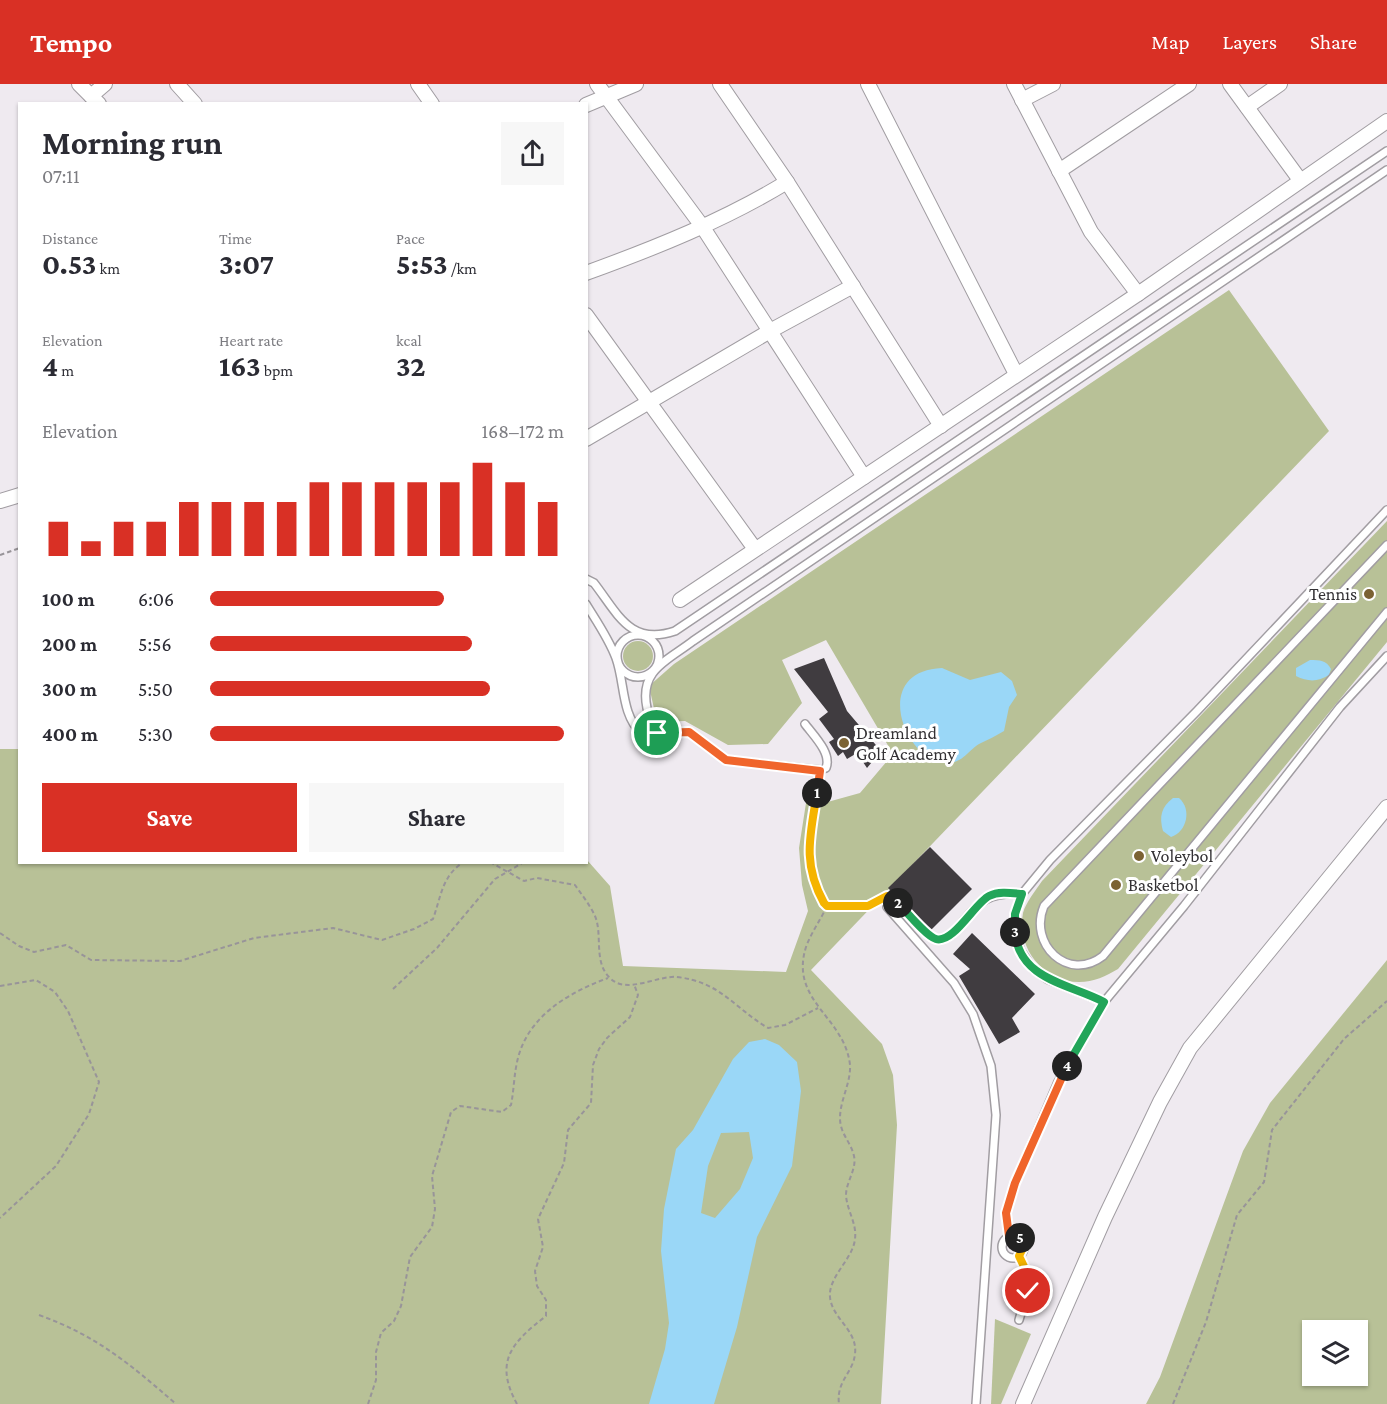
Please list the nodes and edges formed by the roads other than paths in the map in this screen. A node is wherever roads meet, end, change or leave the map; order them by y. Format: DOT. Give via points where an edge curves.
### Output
graph roads {
  1 [pos="79,84"];
  2 [pos="105,84"];
  3 [pos="177,84"];
  4 [pos="418,84"];
  5 [pos="597,84"];
  6 [pos="636,84"];
  7 [pos="720,84"];
  8 [pos="868,84"];
  9 [pos="1014,84"];
  10 [pos="1053,84"];
  11 [pos="1189,84"];
  12 [pos="1230,84"];
  13 [pos="1280,84"];
  14 [pos="606,97"];
  15 [pos="95,100"];
  16 [pos="1022,100"];
  17 [pos="193,102"];
  18 [pos="431,102"];
  19 [pos="588,104"];
  20 [pos="1247,107"];
  21 [pos="1387,121"];
  22 [pos="1387,151"];
  23 [pos="1387,170"];
  24 [pos="1059,171"];
  25 [pos="1300,180"];
  26 [pos="787,183"];
  27 [pos="702,226"];
  28 [pos="588,272"];
  29 [pos="853,286"];
  30 [pos="1138,294"];
  31 [pos="588,318"];
  32 [pos="770,331"];
  33 [pos="1016,374"];
  34 [pos="651,401"];
  35 [pos="941,426"];
  36 [pos="588,438"];
  37 [pos="864,477"];
  38 [pos="18,496"];
  39 [pos="0,501"];
  40 [pos="1387,510"];
  41 [pos="1387,546"];
  42 [pos="755,549"];
  43 [pos="588,580"];
  44 [pos="680,600"];
  45 [pos="588,607"];
  46 [pos="1387,612"];
  47 [pos="643,635"];
  48 [pos="1387,656"];
  49 [pos="617,661"];
  50 [pos="651,673"];
  51 [pos="805,723"];
  52 [pos="657,733"];
  53 [pos="1387,807"];
  54 [pos="1022,894"];
  55 [pos="887,907"];
  56 [pos="952,934"];
  57 [pos="1104,1002"];
  58 [pos="1009,1236"];
  59 [pos="1019,1256"];
  60 [pos="1019,1320"];
  61 [pos="976,1404"];
  62 [pos="1023,1404"];
  1 -- 15 [label="street"];
  2 -- 15 [label="street"];
  3 -- 17 [label="street"];
  4 -- 18 [label="street"];
  5 -- 14 [label="street"];
  6 -- 14 [label="street"];
  7 -- 26 [label="street"];
  8 -- 33 [label="street"];
  9 -- 16 [label="street"];
  10 -- 16 [label="street"];
  11 -- 24 [label="street"];
  12 -- 20 [label="street"];
  13 -- 20 [label="street"];
  14 -- 19 [label="street"];
  14 -- 27 [label="street"];
  16 -- 24 [label="street"];
  20 -- 25 [label="street"];
  21 -- 25 [label="street"];
  22 -- 47 [label="lane" via="683,626 664,634"];
  23 -- 50 [label="lane"];
  24 -- 30 [label="street" via="1090,232"];
  25 -- 30 [label="street"];
  26 -- 27 [label="street"];
  26 -- 29 [label="street"];
  27 -- 28 [label="street"];
  27 -- 32 [label="street"];
  29 -- 32 [label="street"];
  29 -- 35 [label="street"];
  30 -- 33 [label="street"];
  31 -- 34 [label="street"];
  32 -- 34 [label="street"];
  32 -- 37 [label="street"];
  33 -- 35 [label="street"];
  34 -- 36 [label="street"];
  34 -- 42 [label="street"];
  35 -- 37 [label="street"];
  37 -- 42 [label="street"];
  38 -- 39 [label="street"];
  40 -- 54 [label="lane" via="1050,860"];
  41 -- 46 [label="lane" via="1048,902 1039,925 1052,956 1074,966 1095,962 1103,956"];
  42 -- 44 [label="street"];
  43 -- 47 [label="lane" via="625,623"];
  45 -- 49 [label="lane"];
  47 -- 49 [label="lane" via="623,641 618,647"];
  47 -- 50 [label="lane" via="654,642 659,654"];
  48 -- 57 [label="lane" via="1340,707"];
  49 -- 50 [label="lane" via="631,676"];
  49 -- 52 [label="lane" via="631,722 641,734"];
  50 -- 52 [label="lane" via="644,693 649,719"];
  51 -- 52 [label="lane" via="827,754 826,768 820,771 726,760 689,732"];
  53 -- 62 [label="street" via="1190,1048 1105,1217"];
  54 -- 56 [label="lane" via="1001,892 986,897"];
  54 -- 57 [label="lane" via="1015,914 1016,936 1033,969 1063,987"];
  55 -- 61 [label="lane" via="954,983 973,1014 991,1066 996,1115"];
  57 -- 58 [label="lane" via="1058,1082 1015,1183 1006,1213"];
  58 -- 59 [label="lane" via="1019,1237 1024,1243"];
  58 -- 59 [label="lane" via="1002,1245 1004,1252 1009,1257"];
  59 -- 60 [label="lane" via="1030,1284"];
}
